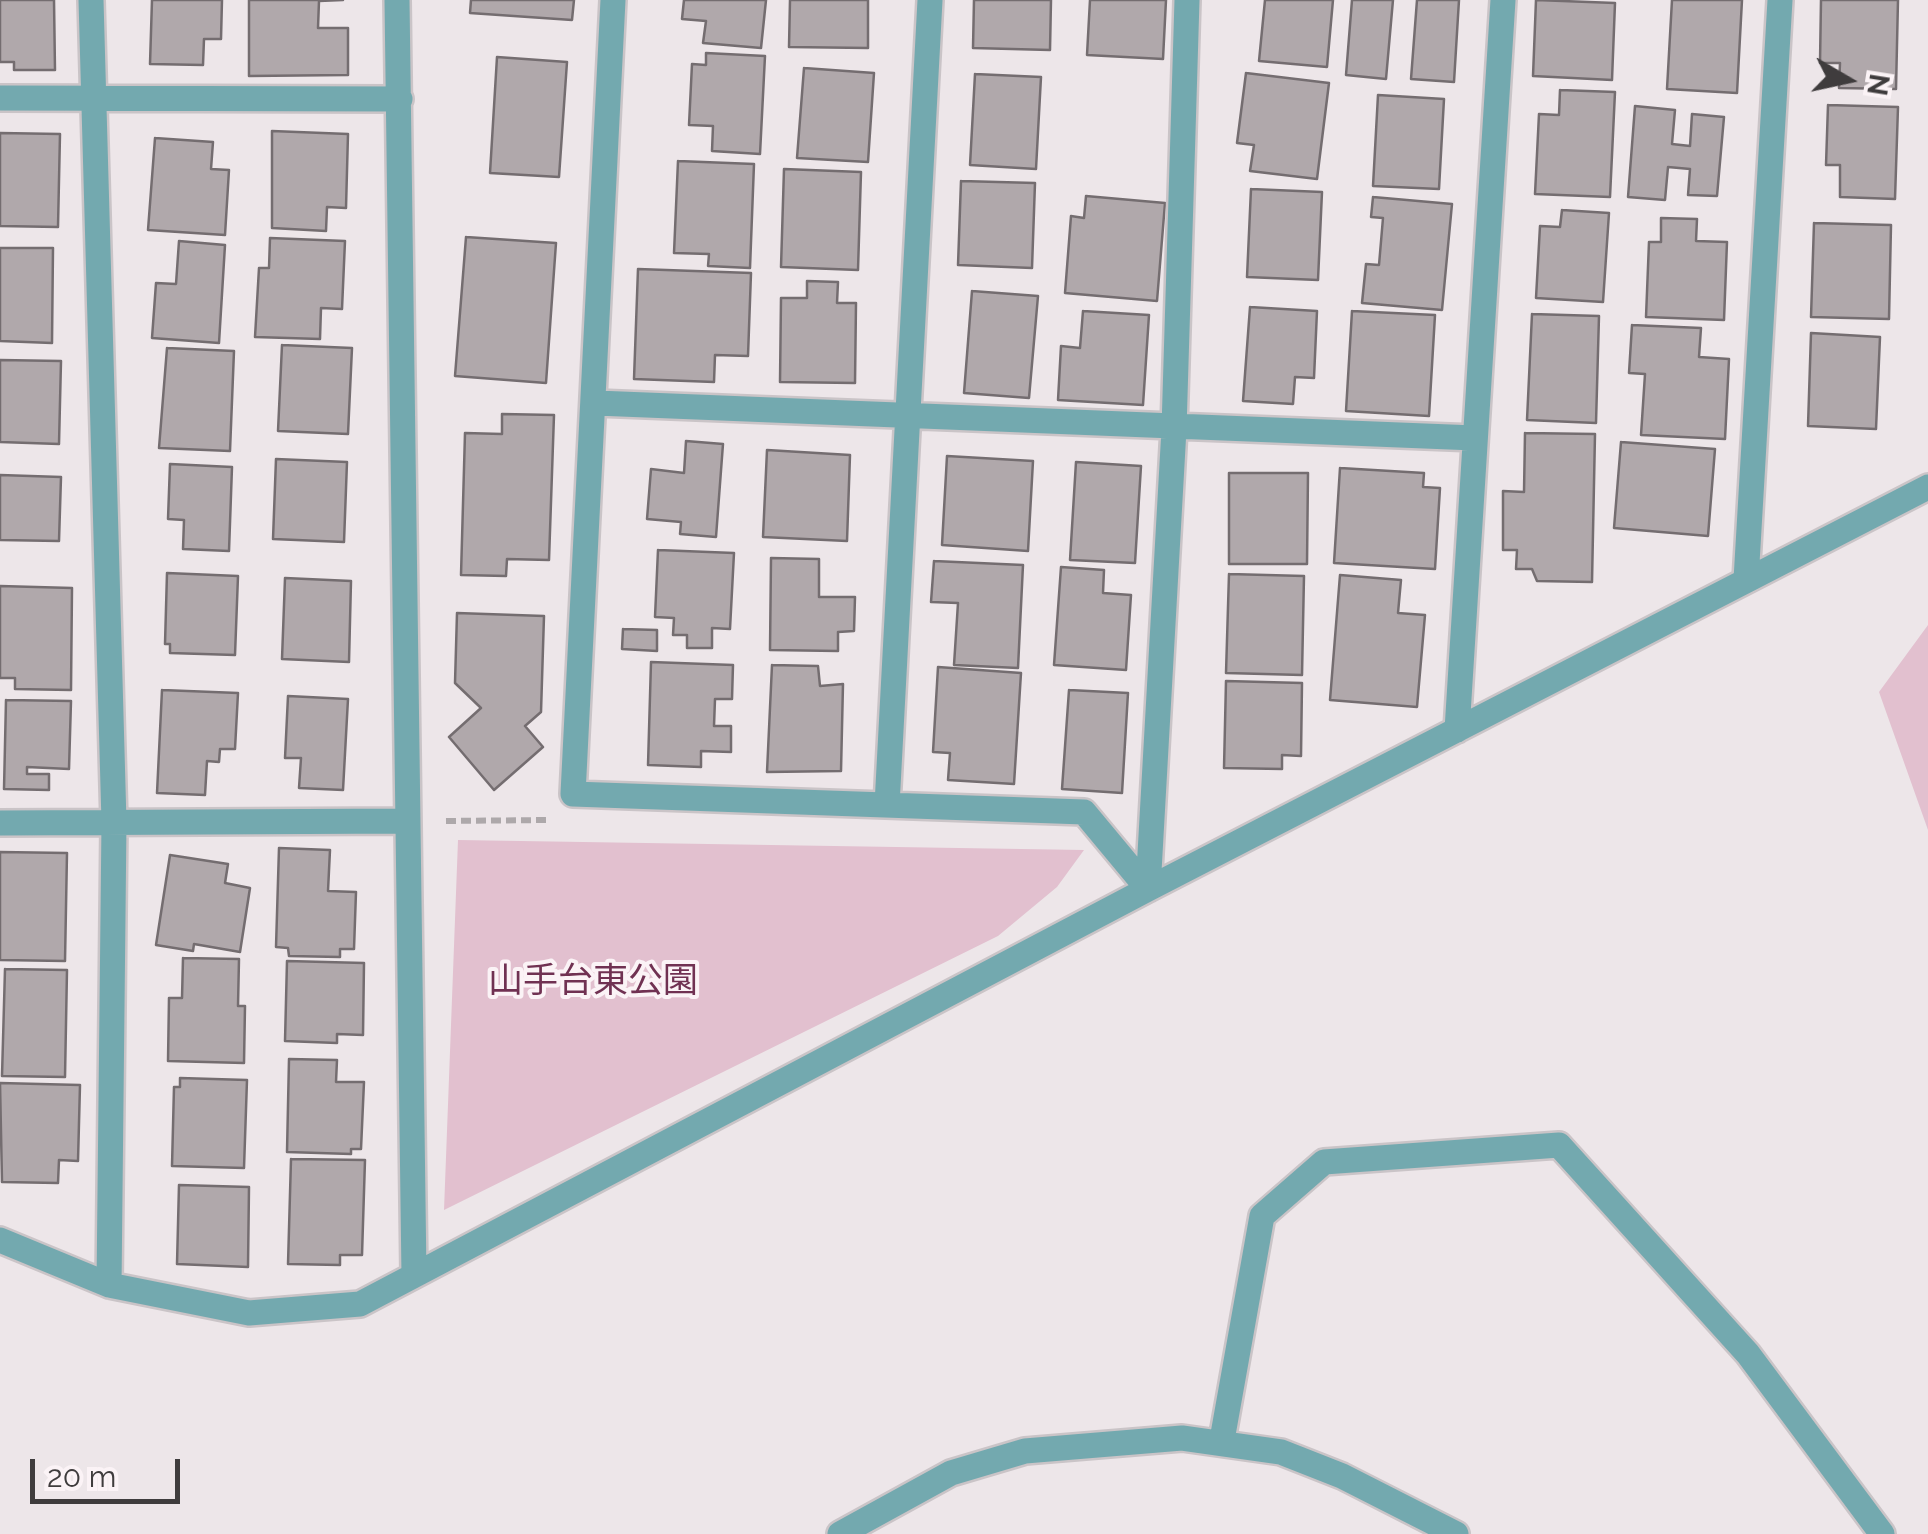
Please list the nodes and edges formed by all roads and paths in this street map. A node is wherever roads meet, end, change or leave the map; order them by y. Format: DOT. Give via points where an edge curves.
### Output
graph roads {
  1 [pos="91,0"];
  2 [pos="397,0"];
  3 [pos="613,0"];
  4 [pos="930,0"];
  5 [pos="1188,0"];
  6 [pos="1503,0"];
  7 [pos="1780,0"];
  8 [pos="0,98"];
  9 [pos="93,98"];
  10 [pos="400,100"];
  11 [pos="596,403"];
  12 [pos="908,417"];
  13 [pos="1174,429"];
  14 [pos="1475,438"];
  15 [pos="1928,486"];
  16 [pos="1746,580"];
  17 [pos="1457,730"];
  18 [pos="572,794"];
  19 [pos="887,805"];
  20 [pos="407,821"];
  21 [pos="0,822"];
  22 [pos="114,822"];
  23 [pos="1148,889"];
  24 [pos="0,1240"];
  25 [pos="414,1276"];
  26 [pos="108,1285"];
  27 [pos="1222,1440"];
  28 [pos="848,1532"];
  29 [pos="1456,1534"];
  30 [pos="1882,1534"];
  1 -- 9 [label="street"];
  2 -- 10 [label="street"];
  3 -- 11 [label="street"];
  4 -- 12 [label="street"];
  5 -- 13 [label="street"];
  6 -- 14 [label="street"];
  7 -- 16 [label="street"];
  8 -- 9 [label="street"];
  9 -- 10 [label="street"];
  9 -- 22 [label="street"];
  10 -- 20 [label="street"];
  11 -- 12 [label="street"];
  11 -- 18 [label="street"];
  12 -- 13 [label="street"];
  12 -- 19 [label="street"];
  13 -- 14 [label="street"];
  13 -- 23 [label="street"];
  14 -- 17 [label="street"];
  15 -- 16 [label="street"];
  16 -- 17 [label="street"];
  17 -- 23 [label="street"];
  18 -- 19 [label="street"];
  18 -- 20 [label="path" via="550,820"];
  19 -- 23 [label="street" via="1084,812"];
  20 -- 22 [label="street"];
  20 -- 25 [label="street"];
  21 -- 22 [label="street"];
  22 -- 26 [label="street"];
  23 -- 25 [label="street"];
  24 -- 26 [label="street"];
  25 -- 26 [label="street" via="360,1304 249,1313"];
  27 -- 28 [label="street" via="1119,1440 1025,1451 951,1473"];
  27 -- 29 [label="street" via="1281,1452 1342,1476"];
  27 -- 30 [label="street" via="1262,1216 1324,1162 1559,1145 1748,1354"];
}
